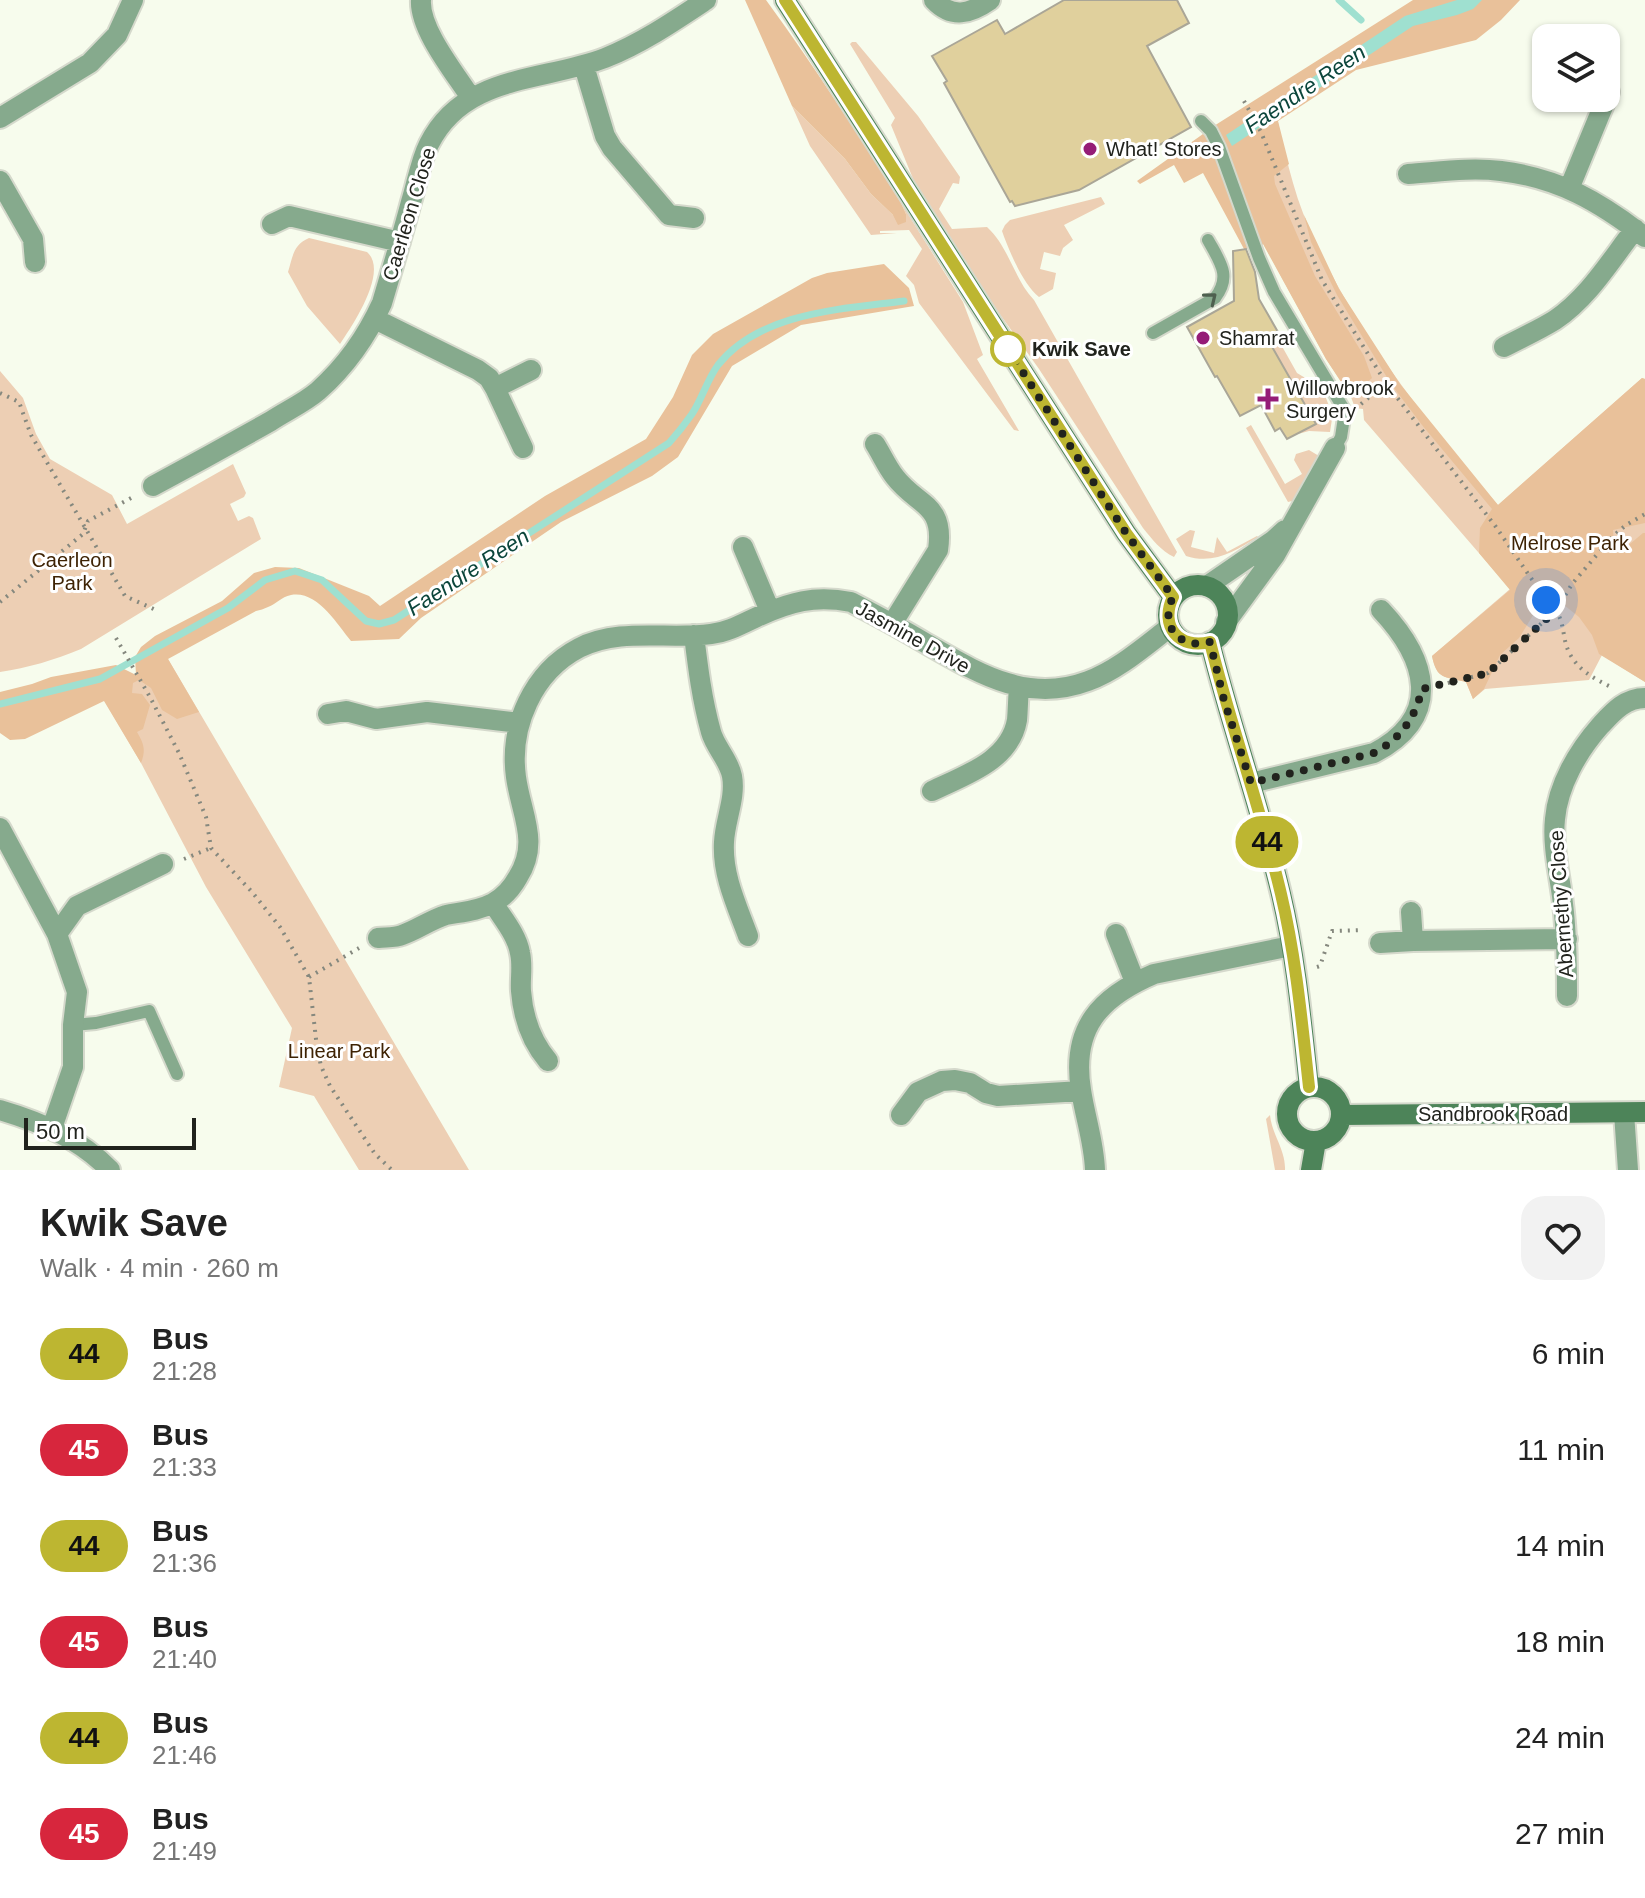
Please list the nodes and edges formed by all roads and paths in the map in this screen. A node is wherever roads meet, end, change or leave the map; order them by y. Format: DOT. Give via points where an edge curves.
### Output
graph roads {
  1 [pos="133,0"];
  2 [pos="421,0"];
  3 [pos="706,0"];
  4 [pos="785,0"];
  5 [pos="934,0"];
  6 [pos="990,0"];
  7 [pos="584,66"];
  8 [pos="471,98"];
  9 [pos="1244,101"];
  10 [pos="1601,112"];
  11 [pos="0,118"];
  12 [pos="1201,121"];
  13 [pos="1408,174"];
  14 [pos="0,181"];
  15 [pos="1569,189"];
  16 [pos="694,218"];
  17 [pos="272,224"];
  18 [pos="1640,233"];
  19 [pos="1208,240"];
  20 [pos="400,242"];
  21 [pos="35,262"];
  22 [pos="375,319"];
  23 [pos="1153,333"];
  24 [pos="1504,347"];
  25 [pos="531,370"];
  26 [pos="1386,383"];
  27 [pos="495,388"];
  28 [pos="0,393"];
  29 [pos="1360,406"];
  30 [pos="875,444"];
  31 [pos="523,448"];
  32 [pos="1335,448"];
  33 [pos="153,486"];
  34 [pos="1645,514"];
  35 [pos="1294,522"];
  36 [pos="86,527"];
  37 [pos="743,547"];
  38 [pos="1207,586"];
  39 [pos="1173,597"];
  40 [pos="0,602"];
  41 [pos="1557,609"];
  42 [pos="1381,610"];
  43 [pos="158,611"];
  44 [pos="770,611"];
  45 [pos="1226,622"];
  46 [pos="892,624"];
  47 [pos="1170,627"];
  48 [pos="694,635"];
  49 [pos="116,638"];
  50 [pos="1210,642"];
  51 [pos="1019,688"];
  52 [pos="1422,689"];
  53 [pos="1640,698"];
  54 [pos="328,714"];
  55 [pos="520,723"];
  56 [pos="1251,783"];
  57 [pos="932,791"];
  58 [pos="0,828"];
  59 [pos="211,848"];
  60 [pos="163,864"];
  61 [pos="493,903"];
  62 [pos="1411,912"];
  63 [pos="57,934"];
  64 [pos="1116,934"];
  65 [pos="748,936"];
  66 [pos="378,938"];
  67 [pos="1567,939"];
  68 [pos="1413,941"];
  69 [pos="1380,943"];
  70 [pos="1291,946"];
  71 [pos="1295,971"];
  72 [pos="309,977"];
  73 [pos="1135,982"];
  74 [pos="1567,996"];
  75 [pos="73,1025"];
  76 [pos="548,1061"];
  77 [pos="177,1074"];
  78 [pos="1309,1087"];
  79 [pos="1081,1091"];
  80 [pos="0,1110"];
  81 [pos="1635,1113"];
  82 [pos="901,1115"];
  83 [pos="1342,1115"];
  84 [pos="52,1128"];
  85 [pos="1316,1141"];
  86 [pos="110,1170"];
  87 [pos="392,1170"];
  88 [pos="1095,1170"];
  89 [pos="1311,1170"];
  90 [pos="1628,1170"];
  1 -- 11 [label="street" via="117,35 90,63"];
  2 -- 8 [label="street" via="426,28"];
  3 -- 7 [label="street, Caerleon Close" via="649,38"];
  4 -- 39 [label="street" via="1117,520"];
  5 -- 6 [label="street" via="962,14"];
  7 -- 8 [label="street, Caerleon Close" via="511,82"];
  7 -- 16 [label="street" via="612,148 669,215"];
  8 -- 20 [label="street, Caerleon Close" via="430,141"];
  9 -- 26 [label="path" via="1322,280"];
  10 -- 15 [label="street"];
  12 -- 32 [label="lane" via="1219,147 1274,292 1345,411"];
  13 -- 15 [label="street" via="1501,171"];
  14 -- 21 [label="street" via="33,239"];
  15 -- 18 [label="street" via="1609,209"];
  17 -- 20 [label="street" via="289,216"];
  18 -- 24 [label="street" via="1556,319"];
  23 -- 19 [label="lane, one-way" via="1221,290 1225,277"];
  20 -- 22 [label="street, Caerleon Close"];
  22 -- 27 [label="street" via="478,370"];
  22 -- 33 [label="street, Caerleon Close" via="316,393"];
  25 -- 27 [label="street"];
  26 -- 29 [label="path"];
  26 -- 41 [label="path"];
  27 -- 31 [label="street"];
  28 -- 36 [label="path" via="19,402 31,435"];
  30 -- 46 [label="street" via="895,478 929,507 939,538 938,550"];
  32 -- 35 [label="street"];
  33 -- 36 [label="path" via="88,521"];
  34 -- 41 [label="path" via="1612,537"];
  35 -- 38 [label="street"];
  35 -- 45 [label="street"];
  36 -- 40 [label="path"];
  36 -- 43 [label="path" via="125,596"];
  37 -- 44 [label="street"];
  38 -- 39 [label="street" via="1188,586"];
  38 -- 45 [label="street" via="1221,597"];
  39 -- 47 [label="street"];
  41 -- 52 [label="path" via="1488,673"];
  41 -- 53 [label="path" via="1570,655 1587,675"];
  42 -- 52 [label="street" via="1410,647"];
  44 -- 46 [label="street, Jasmine Drive" via="831,598 851,602"];
  44 -- 48 [label="street, Jasmine Drive" via="729,630"];
  45 -- 50 [label="street"];
  46 -- 51 [label="street, Jasmine Drive" via="959,663"];
  47 -- 50 [label="street" via="1192,644"];
  47 -- 51 [label="street, Jasmine Drive" via="1090,681 1044,690"];
  48 -- 55 [label="street, Jasmine Drive" via="627,636 580,647 541,679"];
  48 -- 65 [label="street" via="710,731 731,772 724,857"];
  49 -- 59 [label="path" via="179,753 206,817"];
  50 -- 56 [label="street"];
  51 -- 57 [label="street" via="1017,720 1004,749"];
  52 -- 56 [label="street" via="1411,720 1374,753"];
  53 -- 67 [label="street, Abernethy Close" via="1625,702 1596,731 1557,801 1555,840"];
  54 -- 55 [label="street" via="346,711 376,719 427,712"];
  55 -- 61 [label="street, Jasmine Drive" via="516,776 529,852 514,884"];
  56 -- 70 [label="street"];
  58 -- 63 [label="street"];
  59 -- 60 [label="path"];
  59 -- 72 [label="path" via="280,927"];
  60 -- 63 [label="street" via="77,906"];
  61 -- 66 [label="street, Jasmine Drive" via="431,920 400,936"];
  61 -- 76 [label="street" via="520,950 523,1008"];
  62 -- 68 [label="street"];
  63 -- 75 [label="street" via="77,992"];
  64 -- 73 [label="street"];
  66 -- 72 [label="path"];
  67 -- 68 [label="street"];
  67 -- 74 [label="street, Abernethy Close"];
  68 -- 69 [label="street"];
  69 -- 71 [label="path" via="1366,930 1332,931 1320,966"];
  70 -- 71 [label="street"];
  70 -- 73 [label="street"];
  71 -- 78 [label="street"];
  72 -- 87 [label="path" via="321,1066 375,1154"];
  73 -- 79 [label="street" via="1114,994 1085,1032 1079,1053"];
  75 -- 77 [label="lane" via="149,1011"];
  75 -- 84 [label="street" via="73,1067"];
  78 -- 83 [label="street" via="1333,1094"];
  78 -- 85 [label="street" via="1294,1097 1287,1113 1292,1130"];
  79 -- 82 [label="street" via="998,1096 970,1083 942,1081 918,1092"];
  79 -- 88 [label="street"];
  80 -- 84 [label="street"];
  81 -- 83 [label="street, Sandbrook Road"];
  81 -- 90 [label="street"];
  83 -- 85 [label="street" via="1336,1131"];
  84 -- 86 [label="street"];
  85 -- 89 [label="street"];
}
